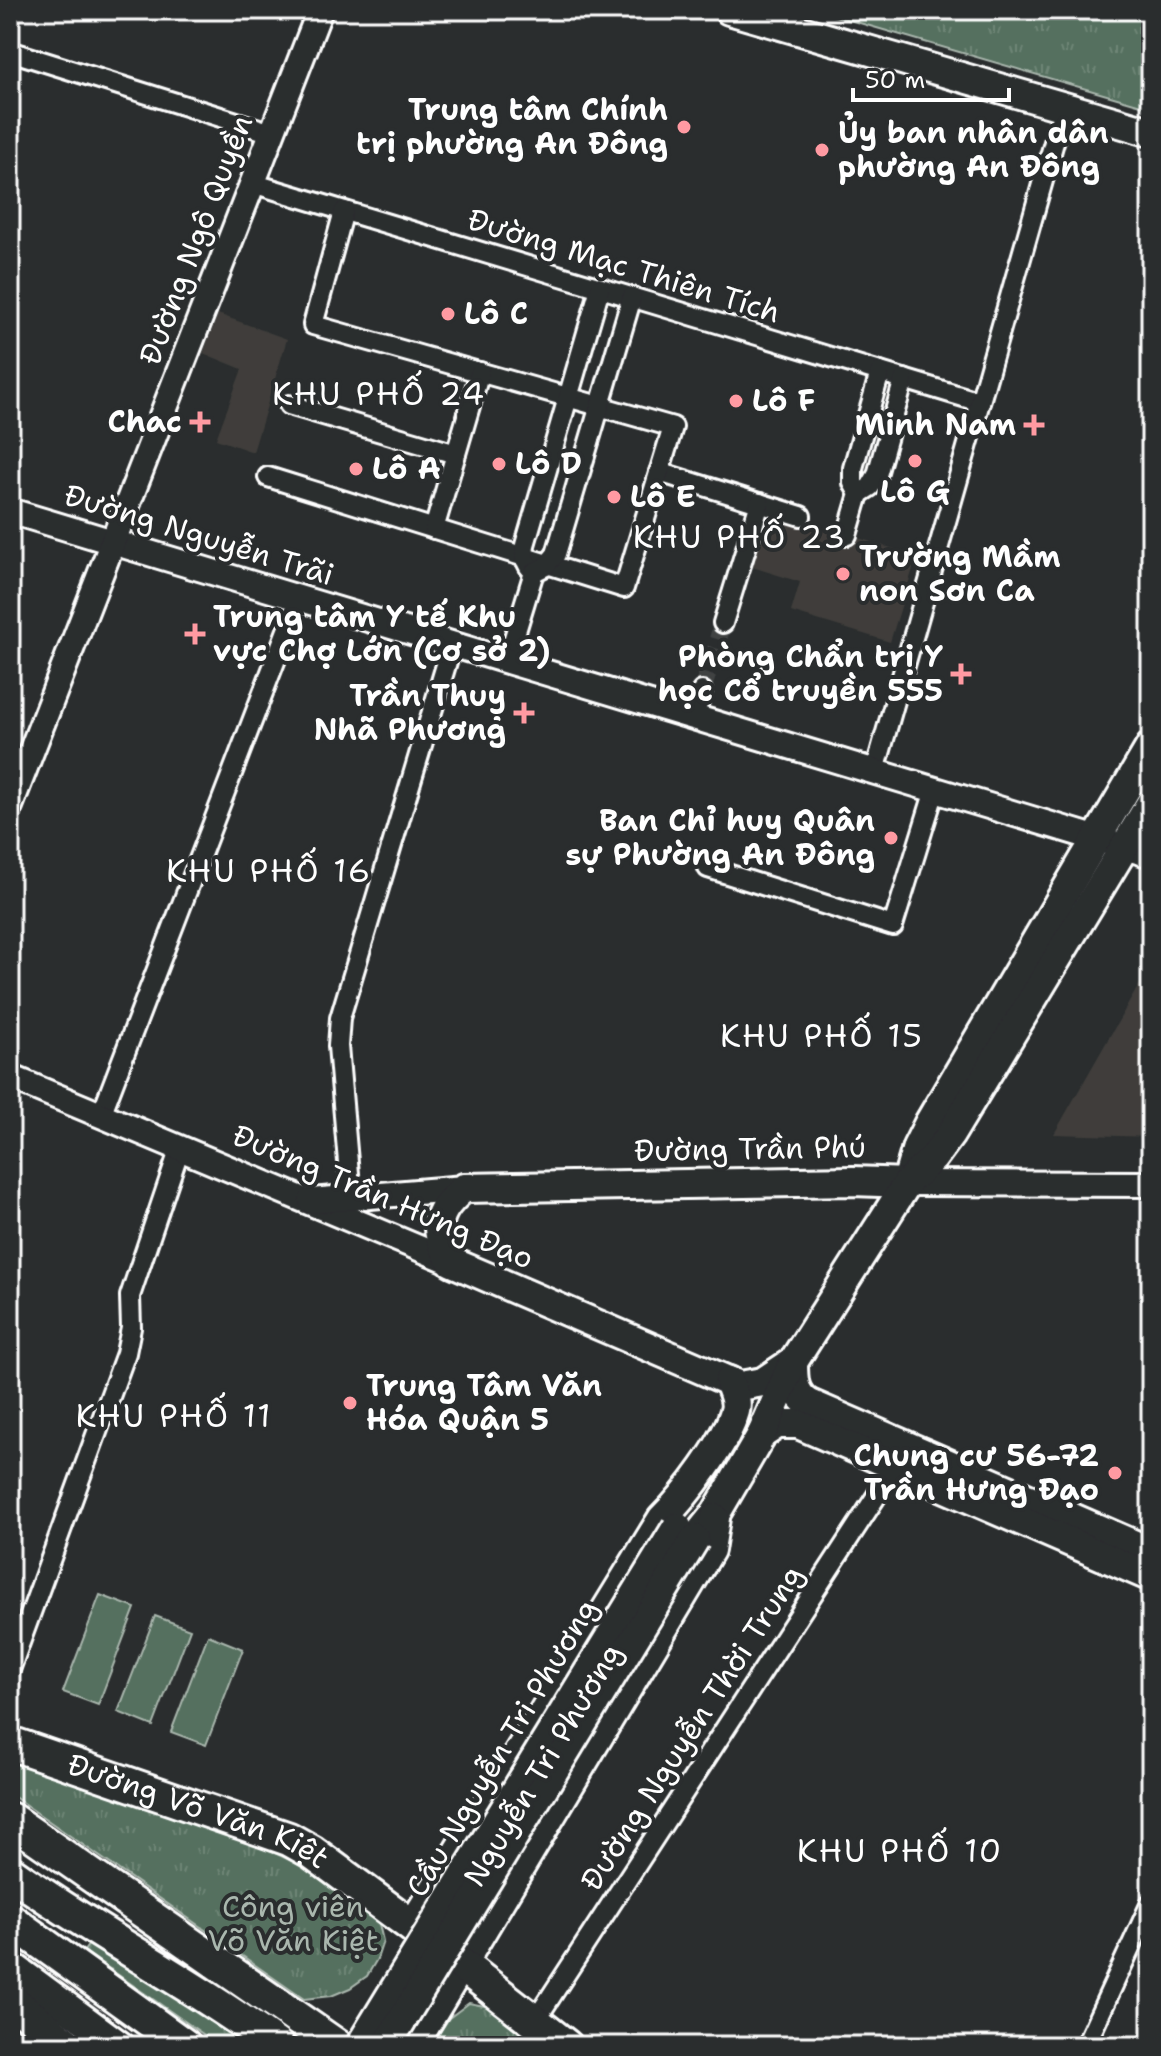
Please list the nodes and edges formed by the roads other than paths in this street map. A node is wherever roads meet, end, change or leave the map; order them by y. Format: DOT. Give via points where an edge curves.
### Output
graph roads {
  1 [pos="320,10"];
  2 [pos="729,10"];
  3 [pos="10,51"];
  4 [pos="1064,107"];
  5 [pos="1151,132"];
  6 [pos="272,133"];
  7 [pos="252,183"];
  8 [pos="344,211"];
  9 [pos="600,288"];
  10 [pos="632,297"];
  11 [pos="480,372"];
  12 [pos="880,372"];
  13 [pos="904,379"];
  14 [pos="568,397"];
  15 [pos="980,402"];
  16 [pos="289,405"];
  17 [pos="600,406"];
  18 [pos="456,454"];
  19 [pos="659,472"];
  20 [pos="268,477"];
  21 [pos="859,494"];
  22 [pos="760,503"];
  23 [pos="10,511"];
  24 [pos="801,516"];
  25 [pos="434,529"];
  26 [pos="847,535"];
  27 [pos="112,542"];
  28 [pos="535,564"];
  29 [pos="299,599"];
  30 [pos="723,623"];
  31 [pos="452,645"];
  32 [pos="507,661"];
  33 [pos="702,691"];
  34 [pos="694,717"];
  35 [pos="1151,746"];
  36 [pos="875,771"];
  37 [pos="935,790"];
  38 [pos="1151,803"];
  39 [pos="10,806"];
  40 [pos="1094,839"];
  41 [pos="1138,852"];
  42 [pos="708,868"];
  43 [pos="10,1077"];
  44 [pos="101,1115"];
  45 [pos="180,1148"];
  46 [pos="907,1183"];
  47 [pos="1151,1184"];
  48 [pos="464,1188"];
  49 [pos="351,1197"];
  50 [pos="309,1201"];
  51 [pos="452,1262"];
  52 [pos="793,1362"];
  53 [pos="729,1381"];
  54 [pos="762,1434"];
  55 [pos="896,1466"];
  56 [pos="687,1494"];
  57 [pos="716,1513"];
  58 [pos="686,1533"];
  59 [pos="1151,1552"];
  60 [pos="1151,1577"];
  61 [pos="10,1670"];
  62 [pos="10,1743"];
  63 [pos="10,1819"];
  64 [pos="10,1872"];
  65 [pos="441,1880"];
  66 [pos="1151,1903"];
  67 [pos="493,1915"];
  68 [pos="10,1920"];
  69 [pos="412,1926"];
  70 [pos="10,1965"];
  71 [pos="463,1966"];
  72 [pos="10,1999"];
  73 [pos="535,2021"];
  74 [pos="69,2046"];
  75 [pos="120,2046"];
  76 [pos="185,2046"];
  77 [pos="277,2046"];
  78 [pos="337,2046"];
  79 [pos="360,2046"];
  80 [pos="386,2046"];
  81 [pos="413,2046"];
  82 [pos="566,2046"];
  83 [pos="1085,2046"];
  1 -- 6 [label="main road, Đường Ngô Quyền"];
  2 -- 4 [label="main road"];
  3 -- 6 [label="street"];
  4 -- 5 [label="main road"];
  4 -- 15 [label="street"];
  6 -- 7 [label="main road, Đường Ngô Quyền"];
  7 -- 8 [label="street, Đường Mạc Thiên Tích"];
  7 -- 27 [label="main road, Đường Ngô Quyền"];
  8 -- 9 [label="street, Đường Mạc Thiên Tích"];
  8 -- 11 [label="street" via="313,325"];
  9 -- 10 [label="street, Đường Mạc Thiên Tích"];
  9 -- 14 [label="street"];
  10 -- 12 [label="street, Đường Mạc Thiên Tích"];
  10 -- 17 [label="street"];
  11 -- 14 [label="street"];
  11 -- 18 [label="street"];
  12 -- 13 [label="street, Đường Mạc Thiên Tích"];
  12 -- 21 [label="street" via="853,468"];
  13 -- 15 [label="street, Đường Mạc Thiên Tích"];
  13 -- 21 [label="street" via="877,475"];
  14 -- 17 [label="street"];
  14 -- 28 [label="street" via="525,545"];
  15 -- 36 [label="street"];
  16 -- 18 [label="street"];
  17 -- 19 [label="street" via="673,427"];
  17 -- 28 [label="street" via="556,554"];
  18 -- 25 [label="street"];
  19 -- 22 [label="street"];
  19 -- 28 [label="street" via="624,588"];
  20 -- 25 [label="street"];
  21 -- 26 [label="street"];
  22 -- 24 [label="street"];
  22 -- 30 [label="street"];
  23 -- 27 [label="main road, Đường Nguyễn Trãi"];
  25 -- 28 [label="street"];
  27 -- 29 [label="main road, Đường Nguyễn Trãi"];
  27 -- 39 [label="main road, Đường Ngô Quyền"];
  28 -- 32 [label="street"];
  29 -- 31 [label="main road, Đường Nguyễn Trãi"];
  29 -- 44 [label="street"];
  31 -- 32 [label="main road, Đường Nguyễn Trãi"];
  31 -- 49 [label="street" via="340,1018"];
  32 -- 34 [label="main road, Đường Nguyễn Trãi"];
  33 -- 34 [label="street"];
  34 -- 36 [label="main road, Đường Nguyễn Trãi"];
  35 -- 40 [label="main road"];
  36 -- 37 [label="main road, Đường Nguyễn Trãi"];
  37 -- 40 [label="main road, Đường Nguyễn Trãi"];
  37 -- 42 [label="street" via="893,926"];
  38 -- 41 [label="main road"];
  40 -- 41 [label="main road, Đường Nguyễn Trãi"];
  40 -- 46 [label="main road" via="929,1123"];
  41 -- 46 [label="main road" via="950,1135"];
  43 -- 44 [label="main road, Đường Trần Hưng Đạo"];
  44 -- 45 [label="main road, Đường Trần Hưng Đạo"];
  45 -- 50 [label="main road, Đường Trần Hưng Đạo"];
  45 -- 61 [label="street" via="130,1296 126,1353"];
  46 -- 47 [label="main road, Đường Trần Phú"];
  46 -- 48 [label="main road, Đường Trần Phú"];
  46 -- 52 [label="main road, Nguyễn Tri Phương"];
  48 -- 49 [label="main road, Đường Trần Phú"];
  48 -- 51 [label="main road" via="440,1216 442,1245"];
  49 -- 50 [label="main road, Đường Trần Phú"];
  50 -- 51 [label="main road, Đường Trần Hưng Đạo"];
  51 -- 53 [label="main road, Đường Trần Hưng Đạo"];
  52 -- 53 [label="main road" via="756,1384"];
  52 -- 54 [label="main road, Nguyễn Tri Phương"];
  52 -- 59 [label="main road" via="793,1382 808,1403"];
  53 -- 56 [label="main road, Nguyễn Tri Phương" via="736,1410"];
  54 -- 55 [label="main road" via="777,1424 798,1424"];
  54 -- 57 [label="main road, Nguyễn Tri Phương"];
  55 -- 60 [label="main road"];
  55 -- 73 [label="street, Đường Nguyễn Thời Trung"];
  56 -- 58 [label="main road, Nguyễn Tri Phương"];
  56 -- 65 [label="main road, Nguyễn Tri Phương" via="662,1519"];
  57 -- 58 [label="main road, Nguyễn Tri Phương"];
  57 -- 67 [label="main road, Nguyễn Tri Phương" via="710,1550"];
  58 -- 79 [label="main road, Cầu Nguyễn Tri Phương, bridge"];
  58 -- 80 [label="main road, Cầu Nguyễn Tri Phương, bridge"];
  62 -- 69 [label="highway, Đường Võ Văn Kiệt" via="289,1839"];
  63 -- 78 [label="highway"];
  64 -- 77 [label="highway"];
  65 -- 67 [label="main road"];
  65 -- 69 [label="main road, Nguyễn Tri Phương"];
  66 -- 83 [label="street"];
  67 -- 71 [label="main road, Nguyễn Tri Phương"];
  68 -- 76 [label="highway"];
  69 -- 71 [label="highway, Đường Võ Văn Kiệt"];
  70 -- 75 [label="main road"];
  71 -- 73 [label="highway, Đường Võ Văn Kiệt"];
  71 -- 81 [label="main road, Nguyễn Tri Phương"];
  72 -- 74 [label="highway"];
  73 -- 82 [label="highway, Đường Võ Văn Kiệt"];
}
